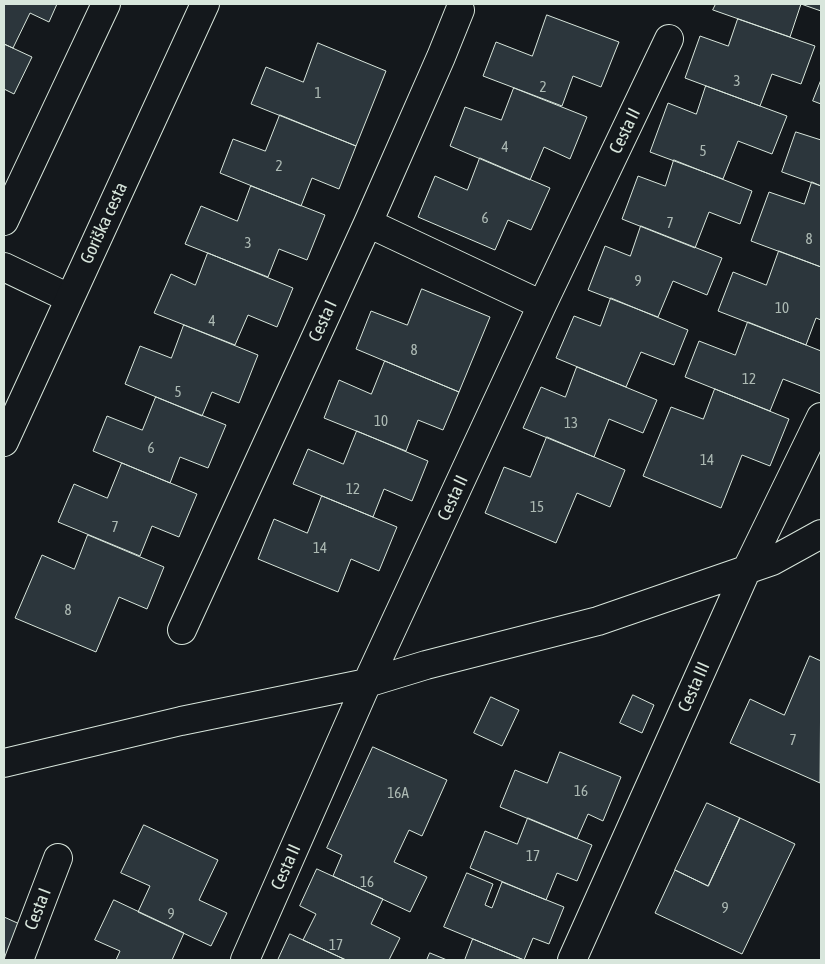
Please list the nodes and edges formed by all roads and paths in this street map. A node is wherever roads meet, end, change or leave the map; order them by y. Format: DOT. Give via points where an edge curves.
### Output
graph roads {
  1 [pos="106,4"];
  2 [pos="205,4"];
  3 [pos="460,10"];
  4 [pos="669,39"];
  5 [pos="4,222"];
  6 [pos="368,223"];
  7 [pos="4,267"];
  8 [pos="69,298"];
  9 [pos="542,305"];
  10 [pos="821,417"];
  11 [pos="4,442"];
  12 [pos="821,534"];
  13 [pos="747,569"];
  14 [pos="182,630"];
  15 [pos="367,683"];
  16 [pos="4,763"];
  17 [pos="58,858"];
  18 [pos="19,960"];
  19 [pos="245,960"];
  20 [pos="572,960"];
  1 -- 5 [label="street"];
  2 -- 8 [label="street, Goriška cesta"];
  3 -- 6 [label="street, Cesta I"];
  4 -- 9 [label="street, Cesta II"];
  6 -- 9 [label="street"];
  6 -- 14 [label="street, Cesta I"];
  7 -- 8 [label="street"];
  8 -- 11 [label="street, Goriška cesta"];
  9 -- 15 [label="street, Cesta II"];
  10 -- 13 [label="street, Cesta III"];
  12 -- 13 [label="street" via="772,561"];
  13 -- 15 [label="street" via="598,621"];
  13 -- 20 [label="street, Cesta III"];
  15 -- 16 [label="street"];
  15 -- 19 [label="street, Cesta II"];
  17 -- 18 [label="street, Cesta I"];
}
